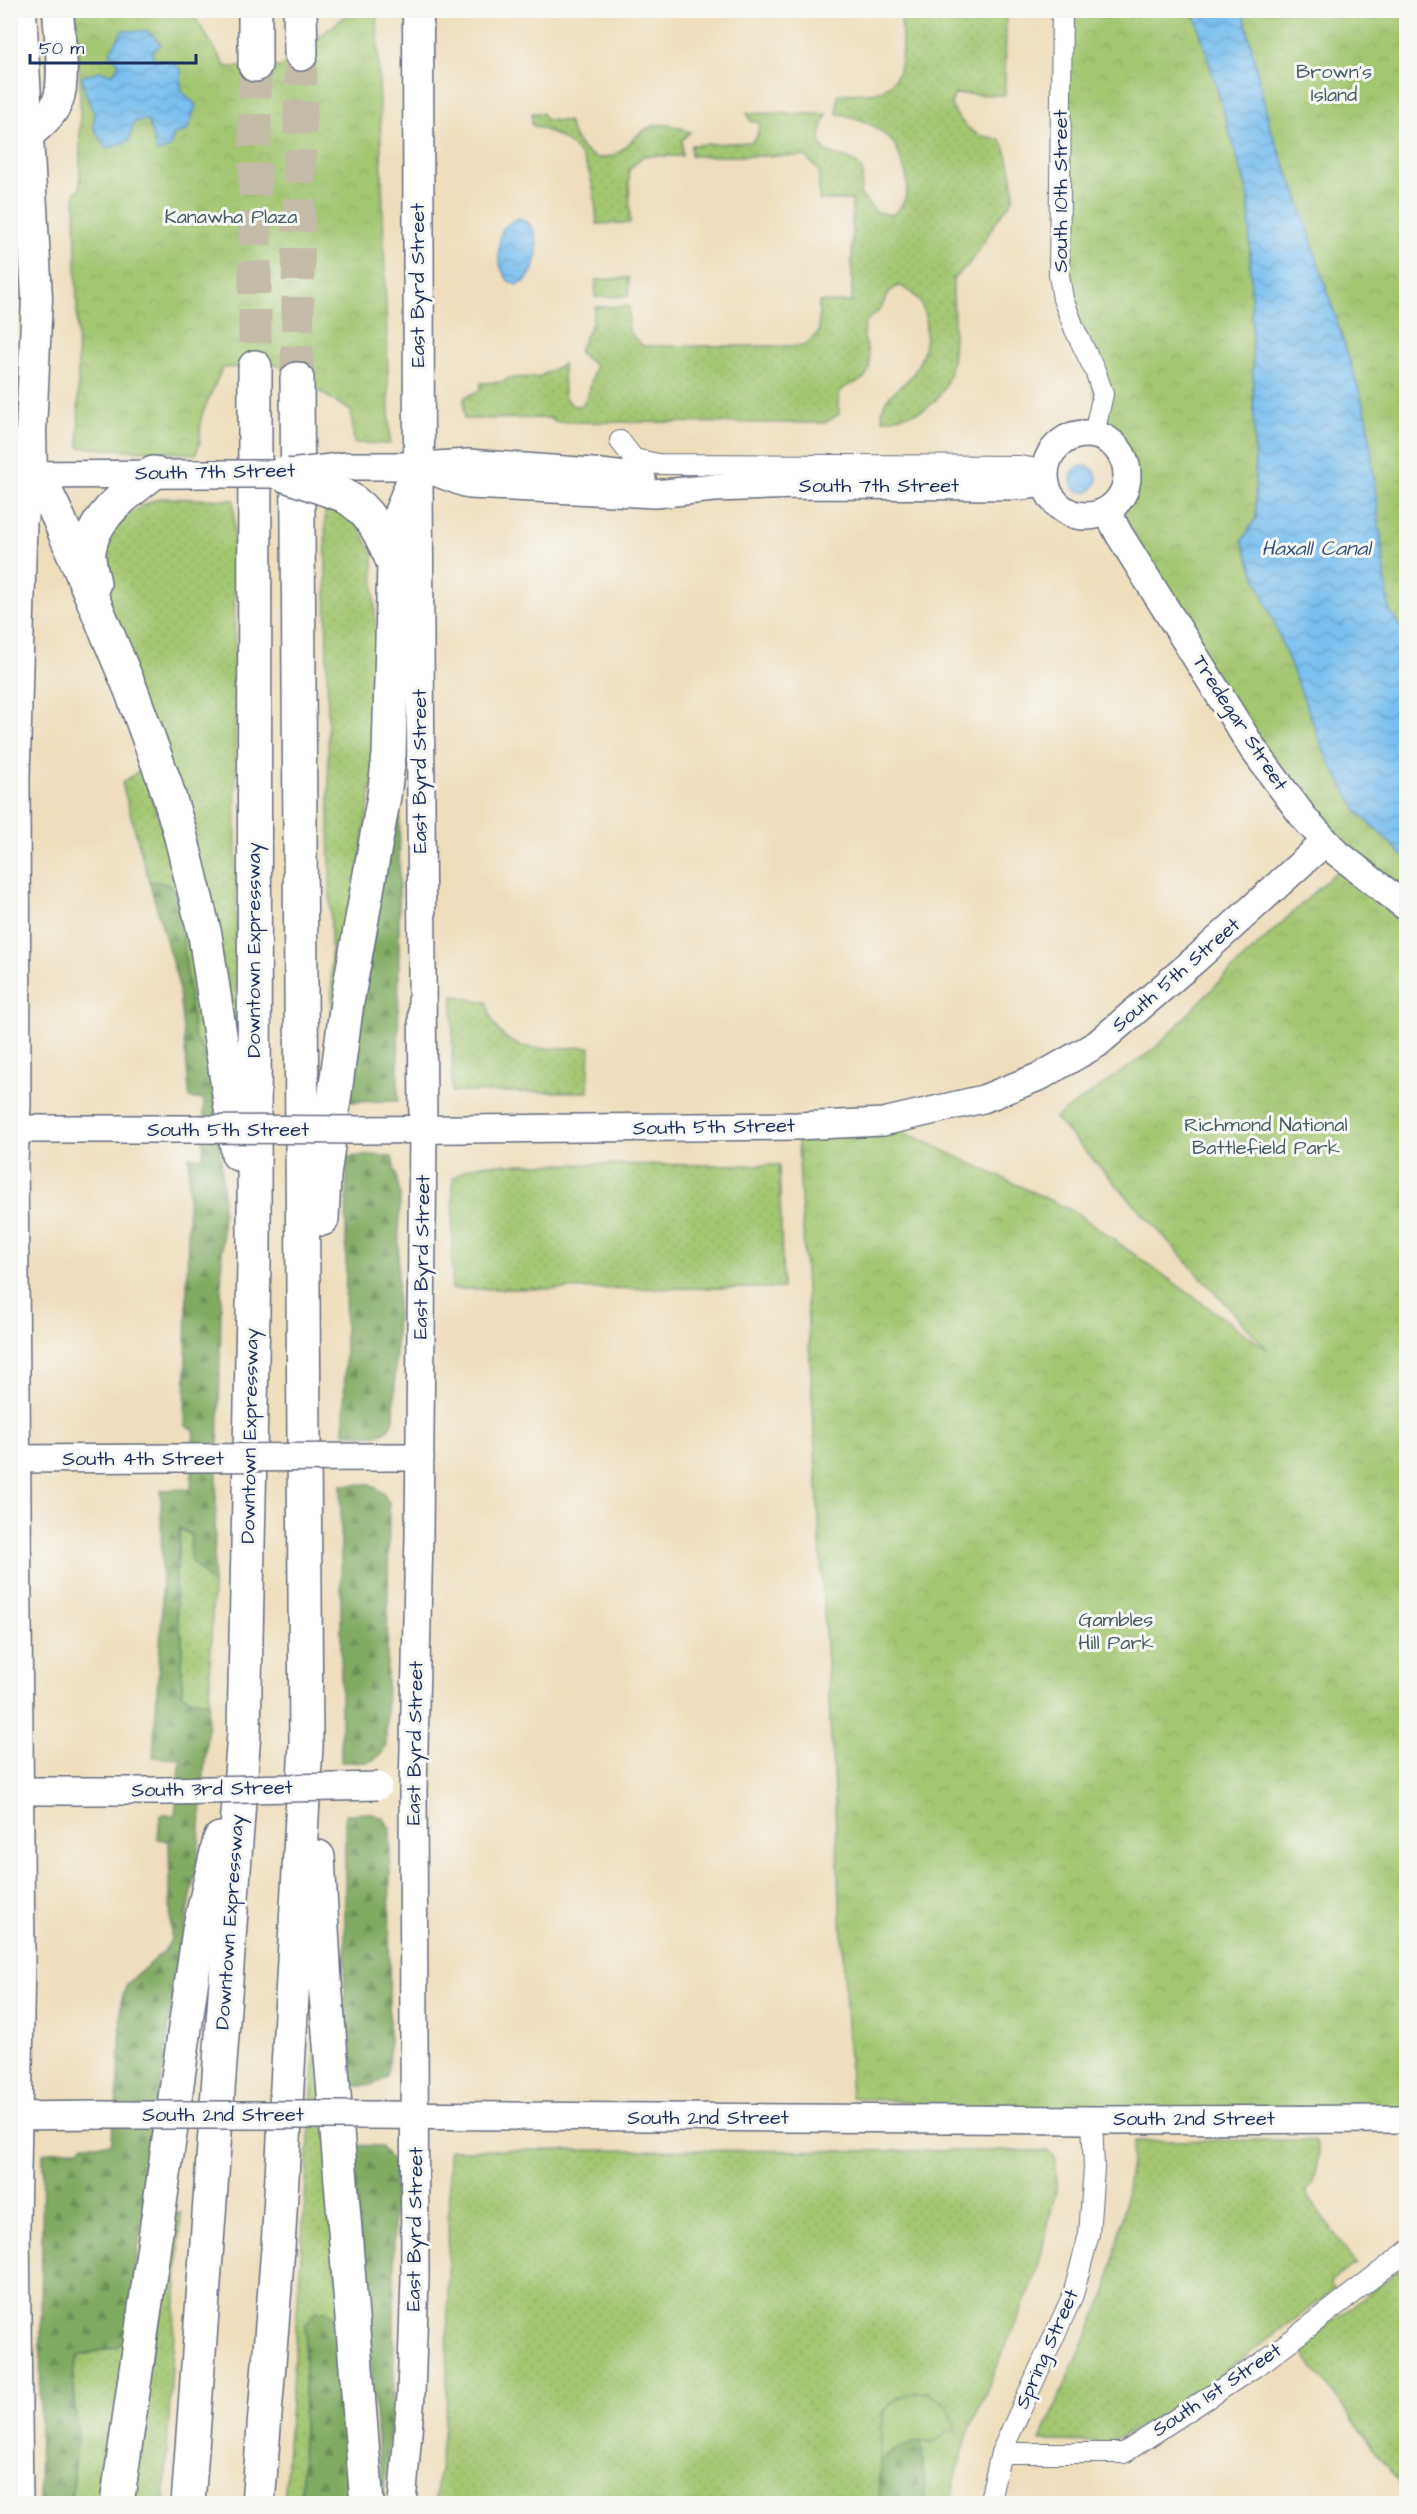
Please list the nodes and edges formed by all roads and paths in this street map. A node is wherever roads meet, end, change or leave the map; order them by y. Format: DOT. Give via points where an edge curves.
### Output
graph roads {
  1 [pos="21,10"];
  2 [pos="58,10"];
  3 [pos="255,10"];
  4 [pos="300,10"];
  5 [pos="418,10"];
  6 [pos="439,10"];
  7 [pos="1062,10"];
  8 [pos="301,54"];
  9 [pos="255,65"];
  10 [pos="418,109"];
  11 [pos="19,136"];
  12 [pos="255,367"];
  13 [pos="297,378"];
  14 [pos="1094,434"];
  15 [pos="620,441"];
  16 [pos="418,466"];
  17 [pos="153,473"];
  18 [pos="282,474"];
  19 [pos="21,475"];
  20 [pos="1044,477"];
  21 [pos="345,480"];
  22 [pos="1107,511"];
  23 [pos="394,564"];
  24 [pos="103,624"];
  25 [pos="13,810"];
  26 [pos="1325,842"];
  27 [pos="1407,907"];
  28 [pos="13,1129"];
  29 [pos="423,1130"];
  30 [pos="254,1265"];
  31 [pos="302,1308"];
  32 [pos="420,1457"];
  33 [pos="14,1459"];
  34 [pos="244,1732"];
  35 [pos="306,1745"];
  36 [pos="14,1790"];
  37 [pos="413,1790"];
  38 [pos="14,2116"];
  39 [pos="416,2117"];
  40 [pos="1407,2119"];
  41 [pos="1092,2120"];
  42 [pos="1407,2252"];
  43 [pos="15,2447"];
  44 [pos="1001,2453"];
  45 [pos="19,2504"];
  46 [pos="117,2504"];
  47 [pos="188,2504"];
  48 [pos="258,2504"];
  49 [pos="367,2504"];
  50 [pos="402,2504"];
  51 [pos="989,2504"];
  1 -- 11 [label="main road"];
  2 -- 11 [label="main road" via="58,101 44,121"];
  3 -- 9 [label="highway"];
  4 -- 8 [label="highway"];
  5 -- 10 [label="main road, East Byrd Street"];
  6 -- 10 [label="main road" via="436,87"];
  7 -- 14 [label="street, South 10th Street" via="1059,275 1063,298 1103,394"];
  10 -- 16 [label="main road, East Byrd Street"];
  11 -- 19 [label="main road" via="36,298 31,431"];
  12 -- 30 [label="highway, Downtown Expressway"];
  13 -- 31 [label="highway"];
  14 -- 20 [label="main road" via="1080,433 1056,445 1048,457"];
  14 -- 22 [label="main road" via="1109,440 1127,466 1121,498"];
  15 -- 20 [label="street" via="634,459 658,464 1020,466"];
  16 -- 20 [label="main road, South 7th Street" via="470,485 655,494 796,485 1020,486"];
  16 -- 21 [label="main road, South 7th Street"];
  16 -- 23 [label="highway" via="401,512"];
  16 -- 29 [label="main road, East Byrd Street"];
  17 -- 18 [label="main road, South 7th Street, bridge"];
  17 -- 19 [label="main road, South 7th Street"];
  17 -- 24 [label="highway" via="112,507 91,543 89,562"];
  18 -- 21 [label="highway, bridge"];
  19 -- 24 [label="highway" via="49,498"];
  19 -- 25 [label="main road" via="23,522"];
  20 -- 22 [label="main road" via="1049,495 1068,512 1093,516"];
  21 -- 23 [label="highway" via="357,502 375,522"];
  22 -- 26 [label="main road, Tredegar Street" via="1253,749"];
  23 -- 31 [label="highway" via="390,754 347,1002 324,1176 320,1262"];
  24 -- 30 [label="highway" via="165,783 205,934"];
  25 -- 28 [label="main road"];
  26 -- 27 [label="main road, Tredegar Street"];
  26 -- 29 [label="main road, South 5th Street" via="1097,1044 1041,1076 983,1099 883,1122"];
  28 -- 29 [label="main road, South 5th Street, bridge"];
  28 -- 33 [label="main road"];
  29 -- 32 [label="main road, East Byrd Street"];
  30 -- 34 [label="highway, Downtown Expressway"];
  31 -- 35 [label="highway"];
  32 -- 33 [label="main road, South 4th Street, bridge"];
  32 -- 37 [label="main road, East Byrd Street"];
  33 -- 36 [label="main road"];
  34 -- 46 [label="highway" via="199,1930"];
  34 -- 47 [label="highway, Downtown Expressway"];
  35 -- 48 [label="highway" via="278,2248"];
  35 -- 49 [label="highway" via="316,1829"];
  36 -- 37 [label="main road, South 3rd Street, bridge" via="378,1786"];
  36 -- 38 [label="main road" via="21,1961"];
  37 -- 39 [label="main road, East Byrd Street"];
  38 -- 39 [label="main road, South 2nd Street, bridge"];
  38 -- 43 [label="main road"];
  39 -- 41 [label="main road, South 2nd Street"];
  39 -- 50 [label="main road, East Byrd Street" via="414,2332"];
  40 -- 41 [label="main road, South 2nd Street"];
  41 -- 44 [label="street, Spring Street" via="1094,2168 1089,2234 1073,2295"];
  42 -- 44 [label="street, South 1st Street" via="1264,2361 1124,2453"];
  43 -- 45 [label="main road"];
  44 -- 51 [label="street, Spring Street"];
}
